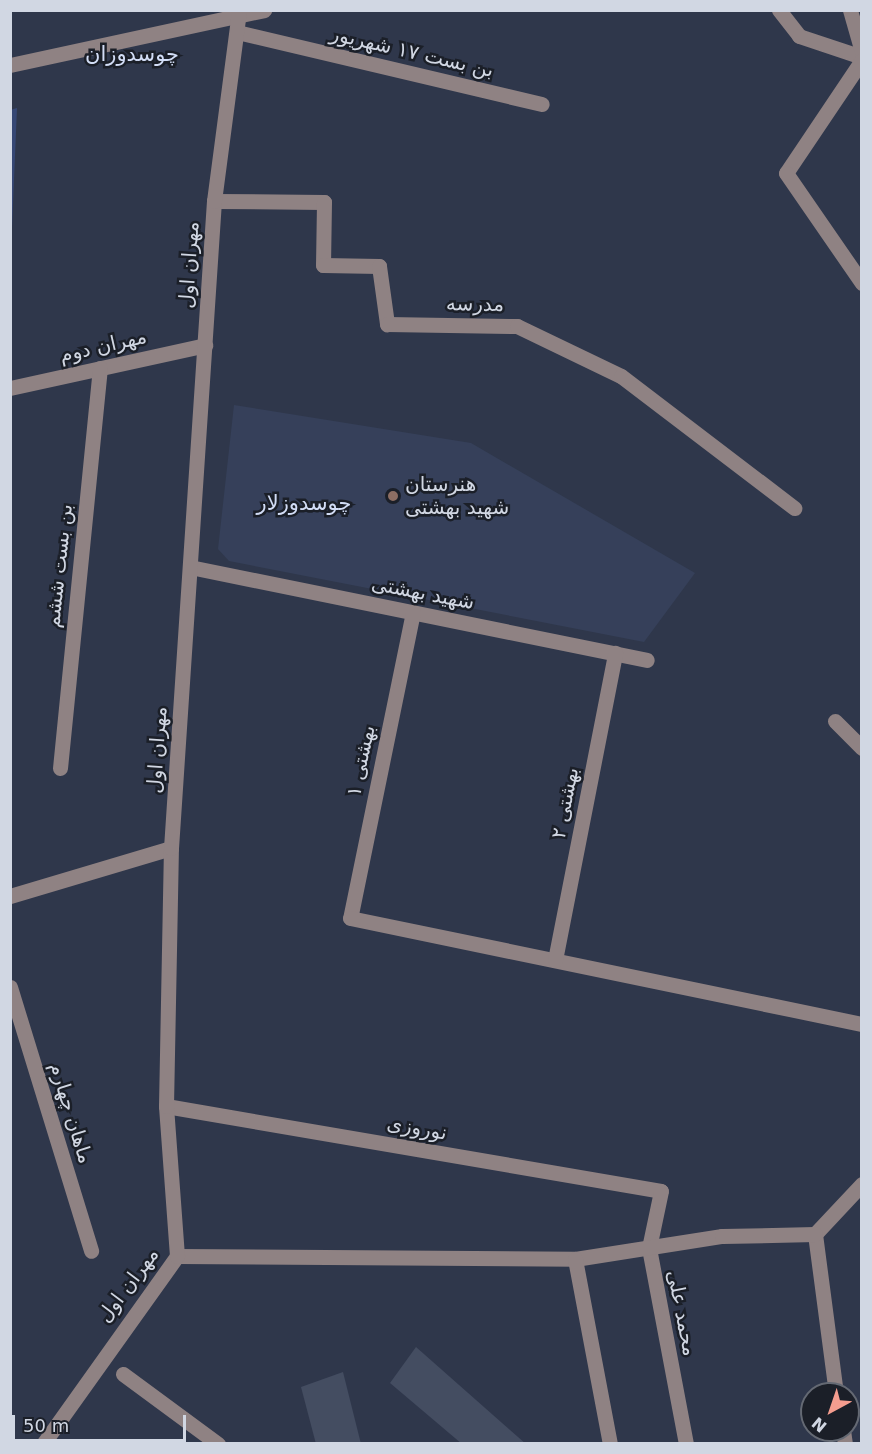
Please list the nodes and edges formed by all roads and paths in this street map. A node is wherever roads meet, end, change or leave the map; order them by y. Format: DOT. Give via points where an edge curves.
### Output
graph roads {
  1 [pos="264,10"];
  2 [pos="779,10"];
  3 [pos="850,10"];
  4 [pos="238,20"];
  5 [pos="861,52"];
  6 [pos="861,58"];
  7 [pos="10,65"];
  8 [pos="542,104"];
  9 [pos="214,201"];
  10 [pos="861,283"];
  11 [pos="205,345"];
  12 [pos="100,368"];
  13 [pos="10,388"];
  14 [pos="794,508"];
  15 [pos="190,567"];
  16 [pos="413,612"];
  17 [pos="615,653"];
  18 [pos="647,660"];
  19 [pos="835,721"];
  20 [pos="861,748"];
  21 [pos="60,768"];
  22 [pos="171,848"];
  23 [pos="10,896"];
  24 [pos="555,960"];
  25 [pos="10,987"];
  26 [pos="861,1024"];
  27 [pos="166,1106"];
  28 [pos="861,1184"];
  29 [pos="661,1191"];
  30 [pos="815,1234"];
  31 [pos="648,1248"];
  32 [pos="91,1251"];
  33 [pos="177,1256"];
  34 [pos="575,1259"];
  35 [pos="123,1374"];
  36 [pos="834,1382"];
  37 [pos="43,1443"];
  38 [pos="218,1443"];
  39 [pos="610,1443"];
  40 [pos="686,1443"];
  1 -- 4 [label="street"];
  2 -- 6 [label="street" via="798,36"];
  3 -- 5 [label="street"];
  4 -- 7 [label="street"];
  4 -- 8 [label="street, بن بست ۱۷ شهریور"];
  4 -- 9 [label="street, مهران اول"];
  6 -- 10 [label="street" via="786,173"];
  9 -- 11 [label="street, مهران اول"];
  9 -- 14 [label="street, مدرسه" via="324,202 322,265 379,266 387,324 517,326 621,376"];
  11 -- 12 [label="street, مهران دوم"];
  11 -- 15 [label="street, مهران اول"];
  12 -- 13 [label="street, مهران دوم"];
  12 -- 21 [label="street, بن بست ششم"];
  15 -- 16 [label="street, شهید بهشتی"];
  15 -- 22 [label="street, مهران اول"];
  16 -- 17 [label="street, شهید بهشتی"];
  16 -- 24 [label="street, بهشتی ۱" via="350,918"];
  17 -- 18 [label="street, شهید بهشتی"];
  17 -- 24 [label="street, بهشتی ۲"];
  19 -- 20 [label="street"];
  22 -- 23 [label="street"];
  22 -- 27 [label="street, مهران اول"];
  24 -- 26 [label="street"];
  25 -- 32 [label="street, ماهان چهارم"];
  27 -- 29 [label="street, نوروزی"];
  27 -- 33 [label="street, مهران اول"];
  28 -- 30 [label="street"];
  29 -- 31 [label="street, محمد علی"];
  30 -- 31 [label="street" via="722,1236"];
  30 -- 36 [label="street"];
  31 -- 34 [label="street"];
  31 -- 40 [label="street, محمد علی"];
  33 -- 34 [label="street"];
  33 -- 37 [label="street, مهران اول"];
  34 -- 39 [label="street"];
  35 -- 38 [label="street"];
}
